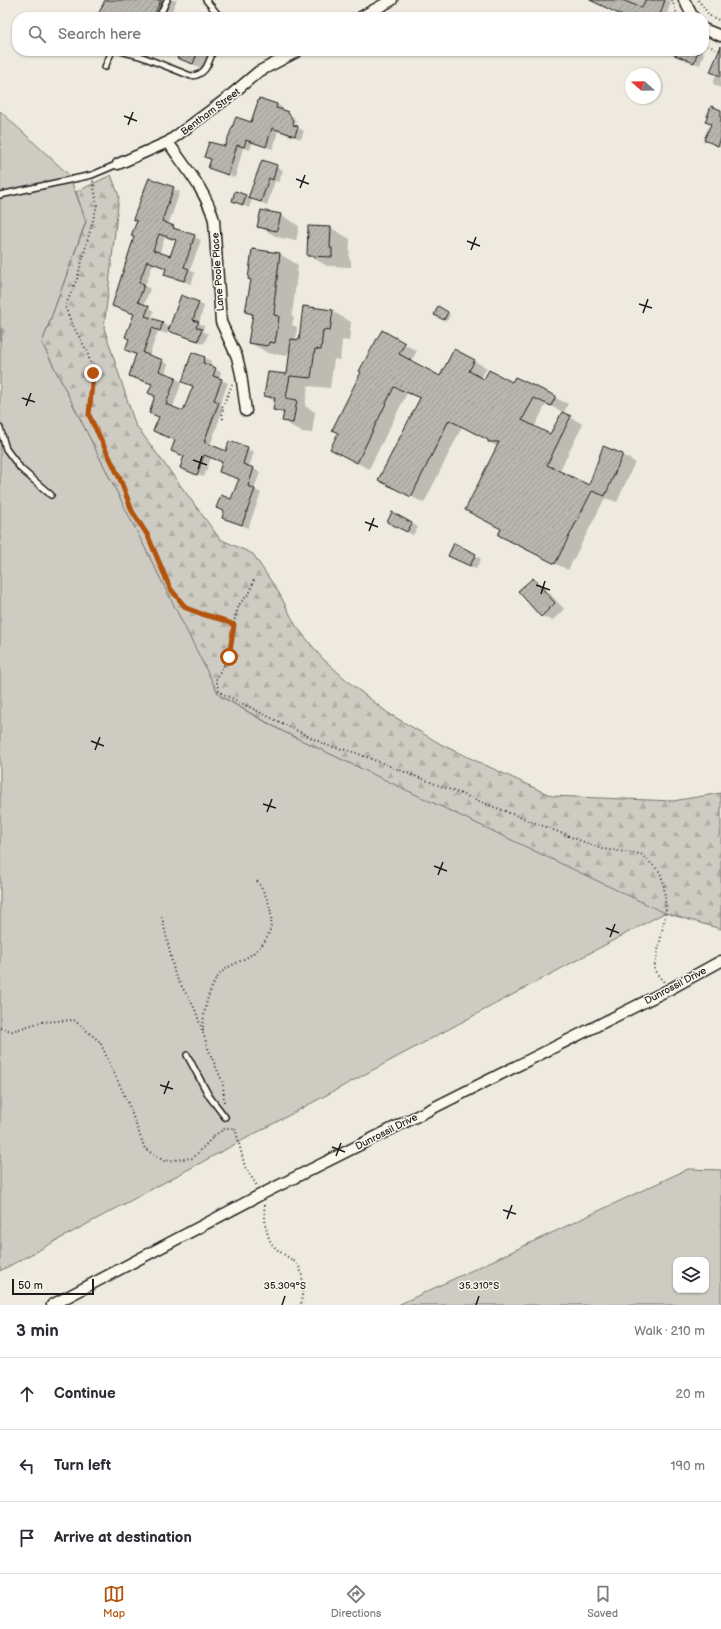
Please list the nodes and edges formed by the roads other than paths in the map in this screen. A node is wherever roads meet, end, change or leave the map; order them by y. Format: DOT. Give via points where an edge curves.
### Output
graph roads {
  1 [pos="167,0"];
  2 [pos="206,0"];
  3 [pos="392,0"];
  4 [pos="684,0"];
  5 [pos="161,12"];
  6 [pos="216,12"];
  7 [pos="370,12"];
  8 [pos="690,12"];
  9 [pos="709,31"];
  10 [pos="721,36"];
  11 [pos="110,56"];
  12 [pos="147,56"];
  13 [pos="211,56"];
  14 [pos="288,56"];
  15 [pos="104,67"];
  16 [pos="168,142"];
  17 [pos="118,164"];
  18 [pos="0,196"];
  19 [pos="246,411"];
  20 [pos="0,428"];
  21 [pos="51,495"];
  22 [pos="721,961"];
  23 [pos="187,1055"];
  24 [pos="225,1117"];
  25 [pos="52,1305"];
  1 -- 5 [label="lane"];
  2 -- 6 [label="lane"];
  3 -- 7 [label="street"];
  4 -- 8 [label="street"];
  9 -- 10 [label="street"];
  11 -- 15 [label="lane"];
  12 -- 13 [label="lane" via="191,76 199,75 207,67"];
  14 -- 16 [label="street, Bentham Street" via="258,72"];
  16 -- 17 [label="street, Bentham Street"];
  16 -- 19 [label="street, Lane Poole Place" via="206,199 214,220 221,322 241,374"];
  17 -- 18 [label="lane" via="92,175"];
  20 -- 21 [label="lane" via="6,449 21,469"];
  22 -- 25 [label="street, Dunrossil Drive" via="262,1194"];
  23 -- 24 [label="lane" via="209,1096"];
}
